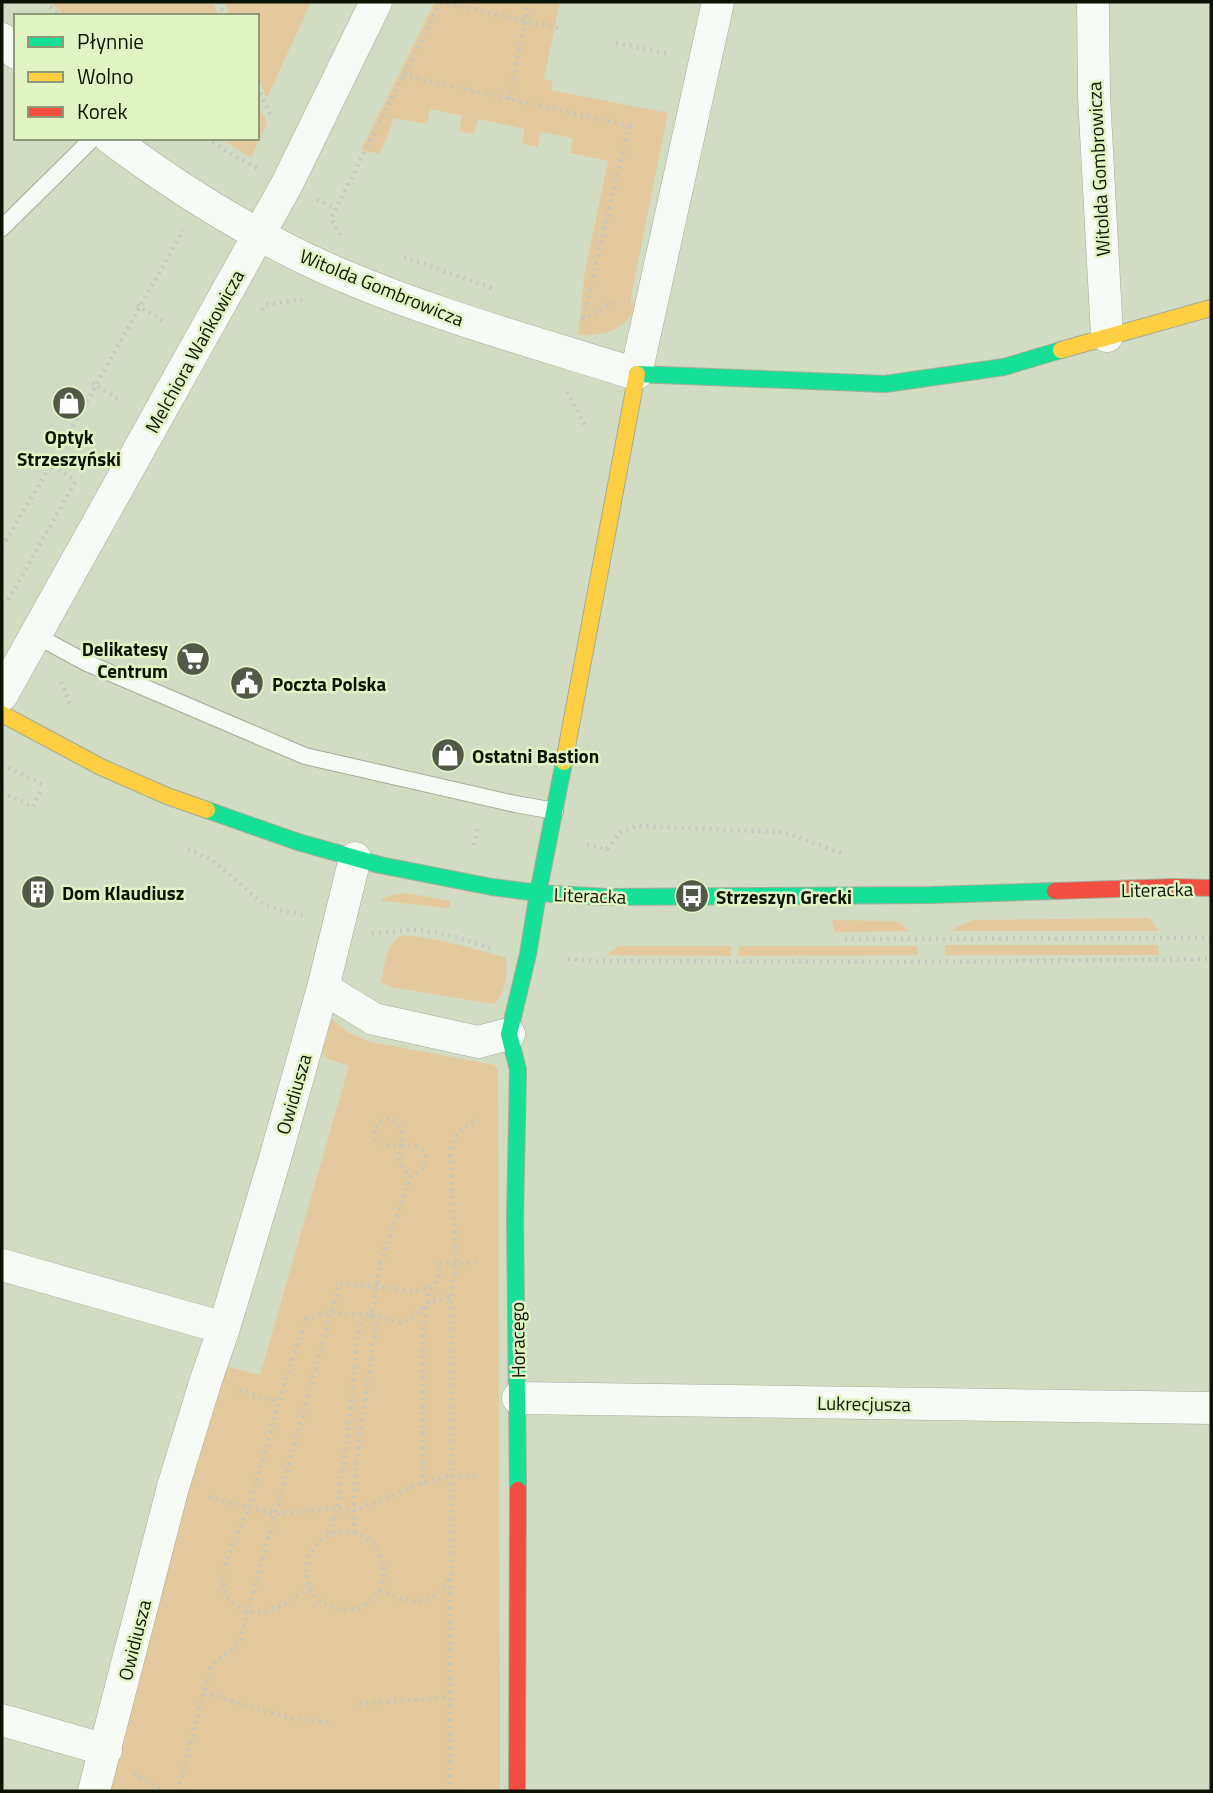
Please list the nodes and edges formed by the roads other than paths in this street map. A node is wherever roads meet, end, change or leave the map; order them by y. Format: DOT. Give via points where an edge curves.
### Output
graph roads {
  1 [pos="376,2"];
  2 [pos="718,2"];
  3 [pos="1093,2"];
  4 [pos="91,140"];
  5 [pos="113,140"];
  6 [pos="2,228"];
  7 [pos="259,235"];
  8 [pos="1211,308"];
  9 [pos="1107,336"];
  10 [pos="636,374"];
  11 [pos="35,635"];
  12 [pos="2,695"];
  13 [pos="2,714"];
  14 [pos="555,811"];
  15 [pos="355,858"];
  16 [pos="1211,888"];
  17 [pos="538,892"];
  18 [pos="323,988"];
  19 [pos="509,1034"];
  20 [pos="2,1265"];
  21 [pos="224,1328"];
  22 [pos="517,1398"];
  23 [pos="1211,1408"];
  24 [pos="2,1720"];
  25 [pos="106,1749"];
  26 [pos="94,1791"];
  27 [pos="517,1791"];
  1 -- 7 [label="street, Melchiora Wańkowicza"];
  2 -- 10 [label="street"];
  3 -- 9 [label="street, Witolda Gombrowicza"];
  4 -- 6 [label="lane"];
  5 -- 7 [label="street, Witolda Gombrowicza" via="219,214"];
  7 -- 10 [label="street, Witolda Gombrowicza" via="338,274 443,313"];
  7 -- 11 [label="street, Melchiora Wańkowicza"];
  8 -- 9 [label="street, Witolda Gombrowicza"];
  9 -- 10 [label="street, Witolda Gombrowicza" via="1004,367 885,384"];
  10 -- 14 [label="street"];
  11 -- 12 [label="street, Melchiora Wańkowicza"];
  11 -- 14 [label="lane" via="87,663 305,756"];
  13 -- 15 [label="street, Literacka" via="167,796"];
  14 -- 17 [label="street"];
  15 -- 17 [label="street, Literacka" via="466,883"];
  15 -- 18 [label="street, Owidiusza"];
  16 -- 17 [label="street, Literacka" via="606,897"];
  17 -- 19 [label="street, Horacego"];
  18 -- 19 [label="street" via="374,1019 478,1042"];
  18 -- 21 [label="street, Owidiusza"];
  19 -- 22 [label="street, Horacego" via="518,1070"];
  20 -- 21 [label="street"];
  21 -- 25 [label="street, Owidiusza" via="173,1487"];
  22 -- 23 [label="street, Lukrecjusza"];
  22 -- 27 [label="street, Horacego"];
  24 -- 25 [label="street"];
  25 -- 26 [label="street, Owidiusza"];
}
